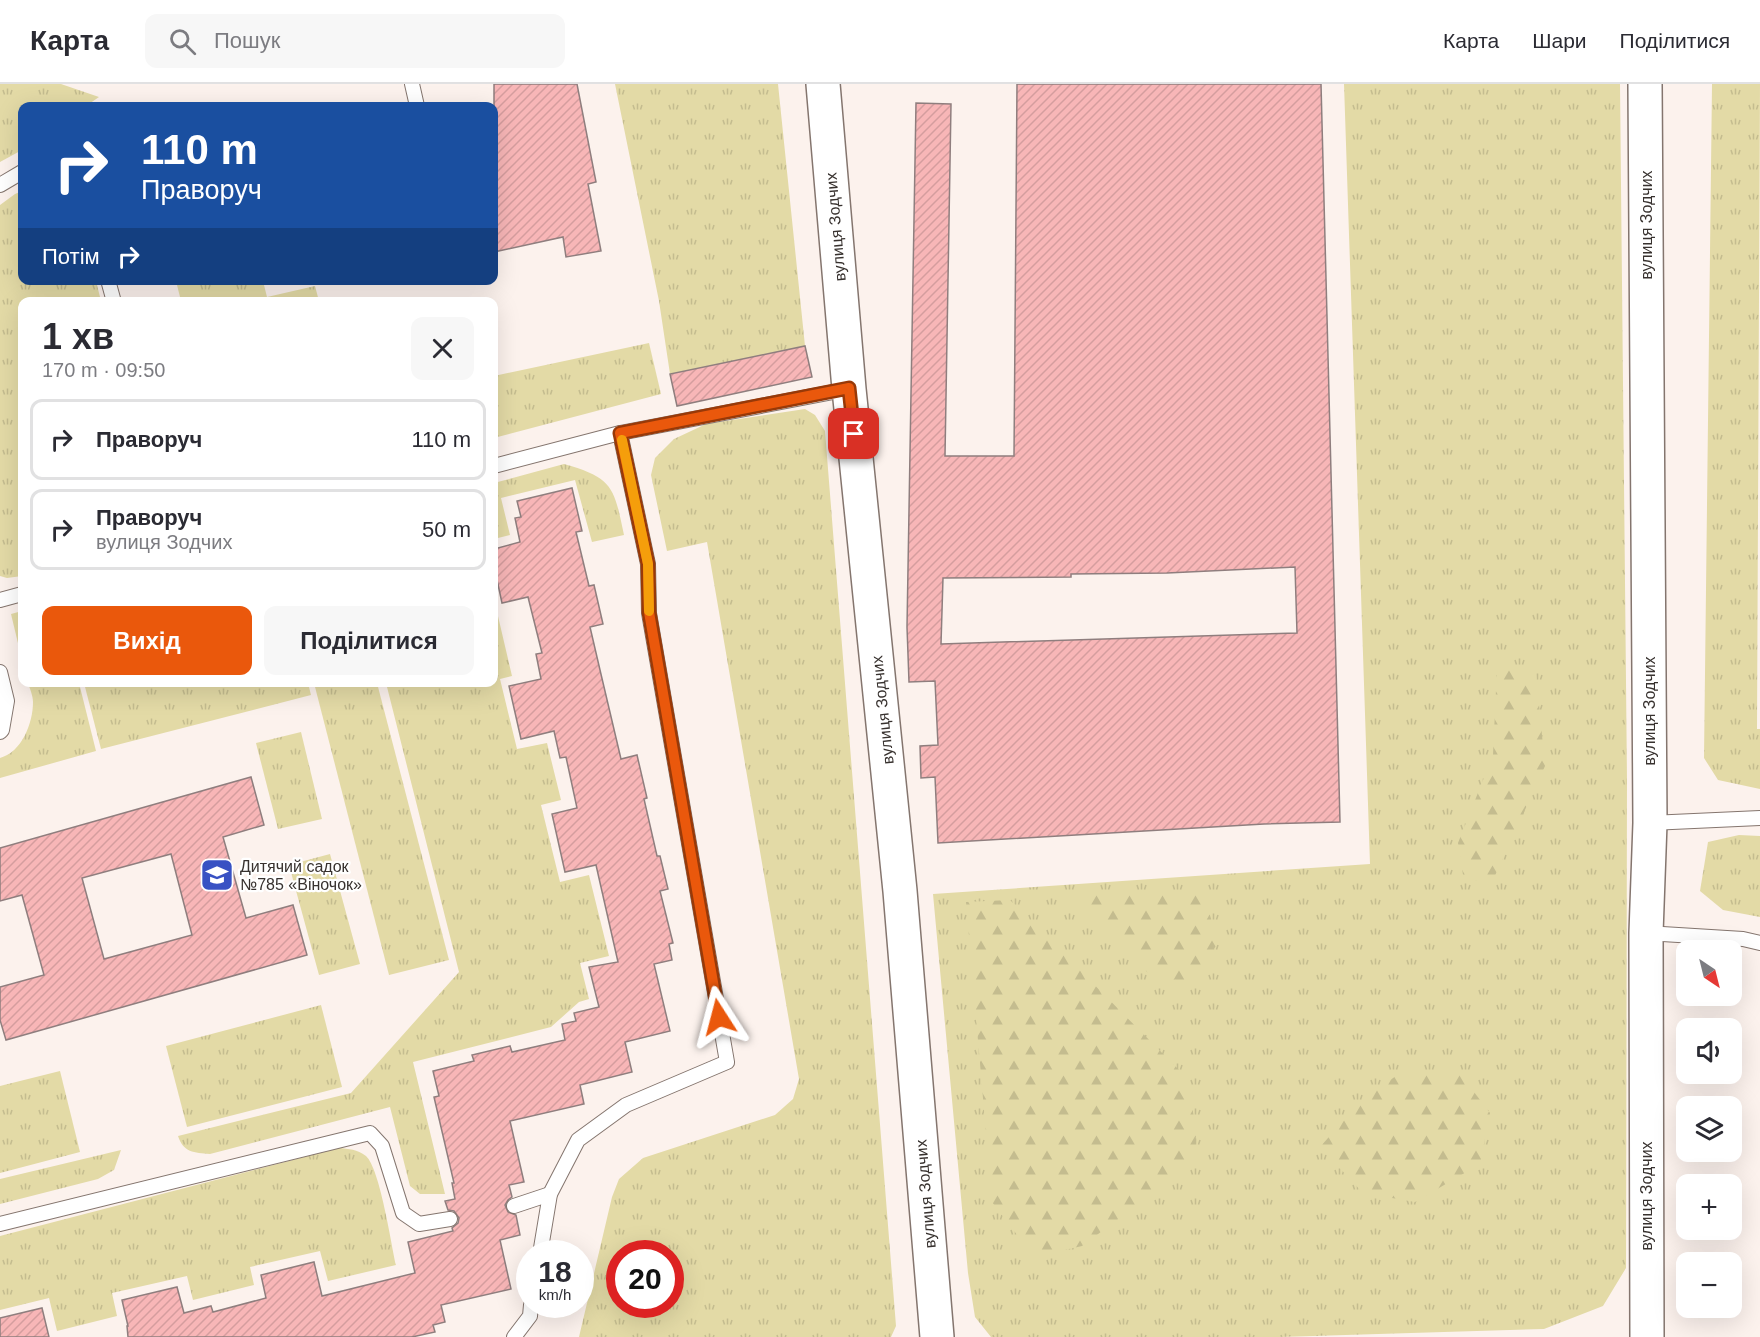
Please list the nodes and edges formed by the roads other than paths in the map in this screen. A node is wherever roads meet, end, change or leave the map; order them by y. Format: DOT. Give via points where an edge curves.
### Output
graph roads {
  1 [pos="412,84"];
  2 [pos="822,84"];
  3 [pos="1645,84"];
  4 [pos="416,102"];
  5 [pos="18,174"];
  6 [pos="0,185"];
  7 [pos="849,388"];
  8 [pos="620,433"];
  9 [pos="498,465"];
  10 [pos="18,595"];
  11 [pos="0,600"];
  12 [pos="0,672"];
  13 [pos="0,732"];
  14 [pos="1760,818"];
  15 [pos="1650,823"];
  16 [pos="1646,933"];
  17 [pos="1760,944"];
  18 [pos="550,1194"];
  19 [pos="514,1206"];
  20 [pos="450,1219"];
  21 [pos="0,1224"];
  22 [pos="542,1240"];
  23 [pos="528,1318"];
  24 [pos="514,1337"];
  25 [pos="937,1337"];
  26 [pos="1647,1337"];
  1 -- 4 [label="lane"];
  2 -- 7 [label="main road, вулиця Зодчих"];
  3 -- 15 [label="main road, вулиця Зодчих"];
  5 -- 6 [label="lane"];
  7 -- 8 [label="lane"];
  7 -- 25 [label="main road, вулиця Зодчих" via="900,891"];
  8 -- 9 [label="lane"];
  8 -- 18 [label="lane" via="648,564 649,612 727,1062 626,1105 578,1140"];
  10 -- 11 [label="lane"];
  12 -- 13 [label="lane" via="7,700"];
  14 -- 15 [label="lane"];
  15 -- 16 [label="main road, вулиця Зодчих"];
  16 -- 17 [label="lane" via="1743,939"];
  16 -- 26 [label="main road, вулиця Зодчих"];
  18 -- 19 [label="lane"];
  18 -- 22 [label="lane"];
  20 -- 21 [label="lane" via="419,1224 403,1213 382,1146 370,1133"];
  23 -- 24 [label="lane"];
}
